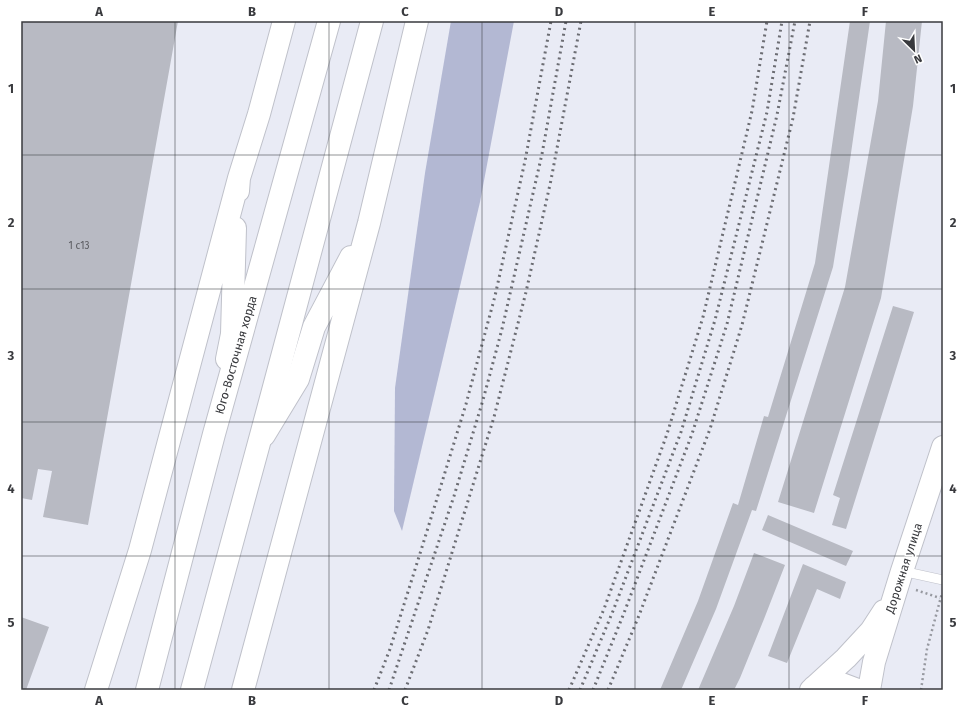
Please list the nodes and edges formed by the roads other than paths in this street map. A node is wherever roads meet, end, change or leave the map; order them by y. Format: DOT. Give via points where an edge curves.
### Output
graph roads {
  1 [pos="284,21"];
  2 [pos="329,21"];
  3 [pos="372,21"];
  4 [pos="417,21"];
  5 [pos="239,178"];
  6 [pos="369,223"];
  7 [pos="214,434"];
  8 [pos="260,443"];
  9 [pos="943,447"];
  10 [pos="902,571"];
  11 [pos="943,580"];
  12 [pos="895,593"];
  13 [pos="874,662"];
  14 [pos="813,688"];
  15 [pos="96,690"];
  16 [pos="147,690"];
  17 [pos="192,690"];
  18 [pos="243,690"];
  19 [pos="856,690"];
  20 [pos="869,690"];
  1 -- 5 [label="street"];
  2 -- 7 [label="street, Юго-Восточная хорда"];
  3 -- 8 [label="street"];
  4 -- 6 [label="street"];
  5 -- 7 [label="street" via="232,334"];
  5 -- 15 [label="street" via="140,550"];
  6 -- 8 [label="street" via="314,327 298,379"];
  6 -- 18 [label="street"];
  7 -- 16 [label="street, Юго-Восточная хорда"];
  8 -- 17 [label="street"];
  9 -- 10 [label="street, Дорожная улица"];
  10 -- 11 [label="lane"];
  10 -- 12 [label="street, Дорожная улица"];
  12 -- 13 [label="street, Дорожная улица"];
  12 -- 14 [label="street" via="871,631"];
  13 -- 14 [label="street" via="848,666"];
  13 -- 20 [label="street, Дорожная улица"];
  14 -- 19 [label="street" via="839,682"];
}
